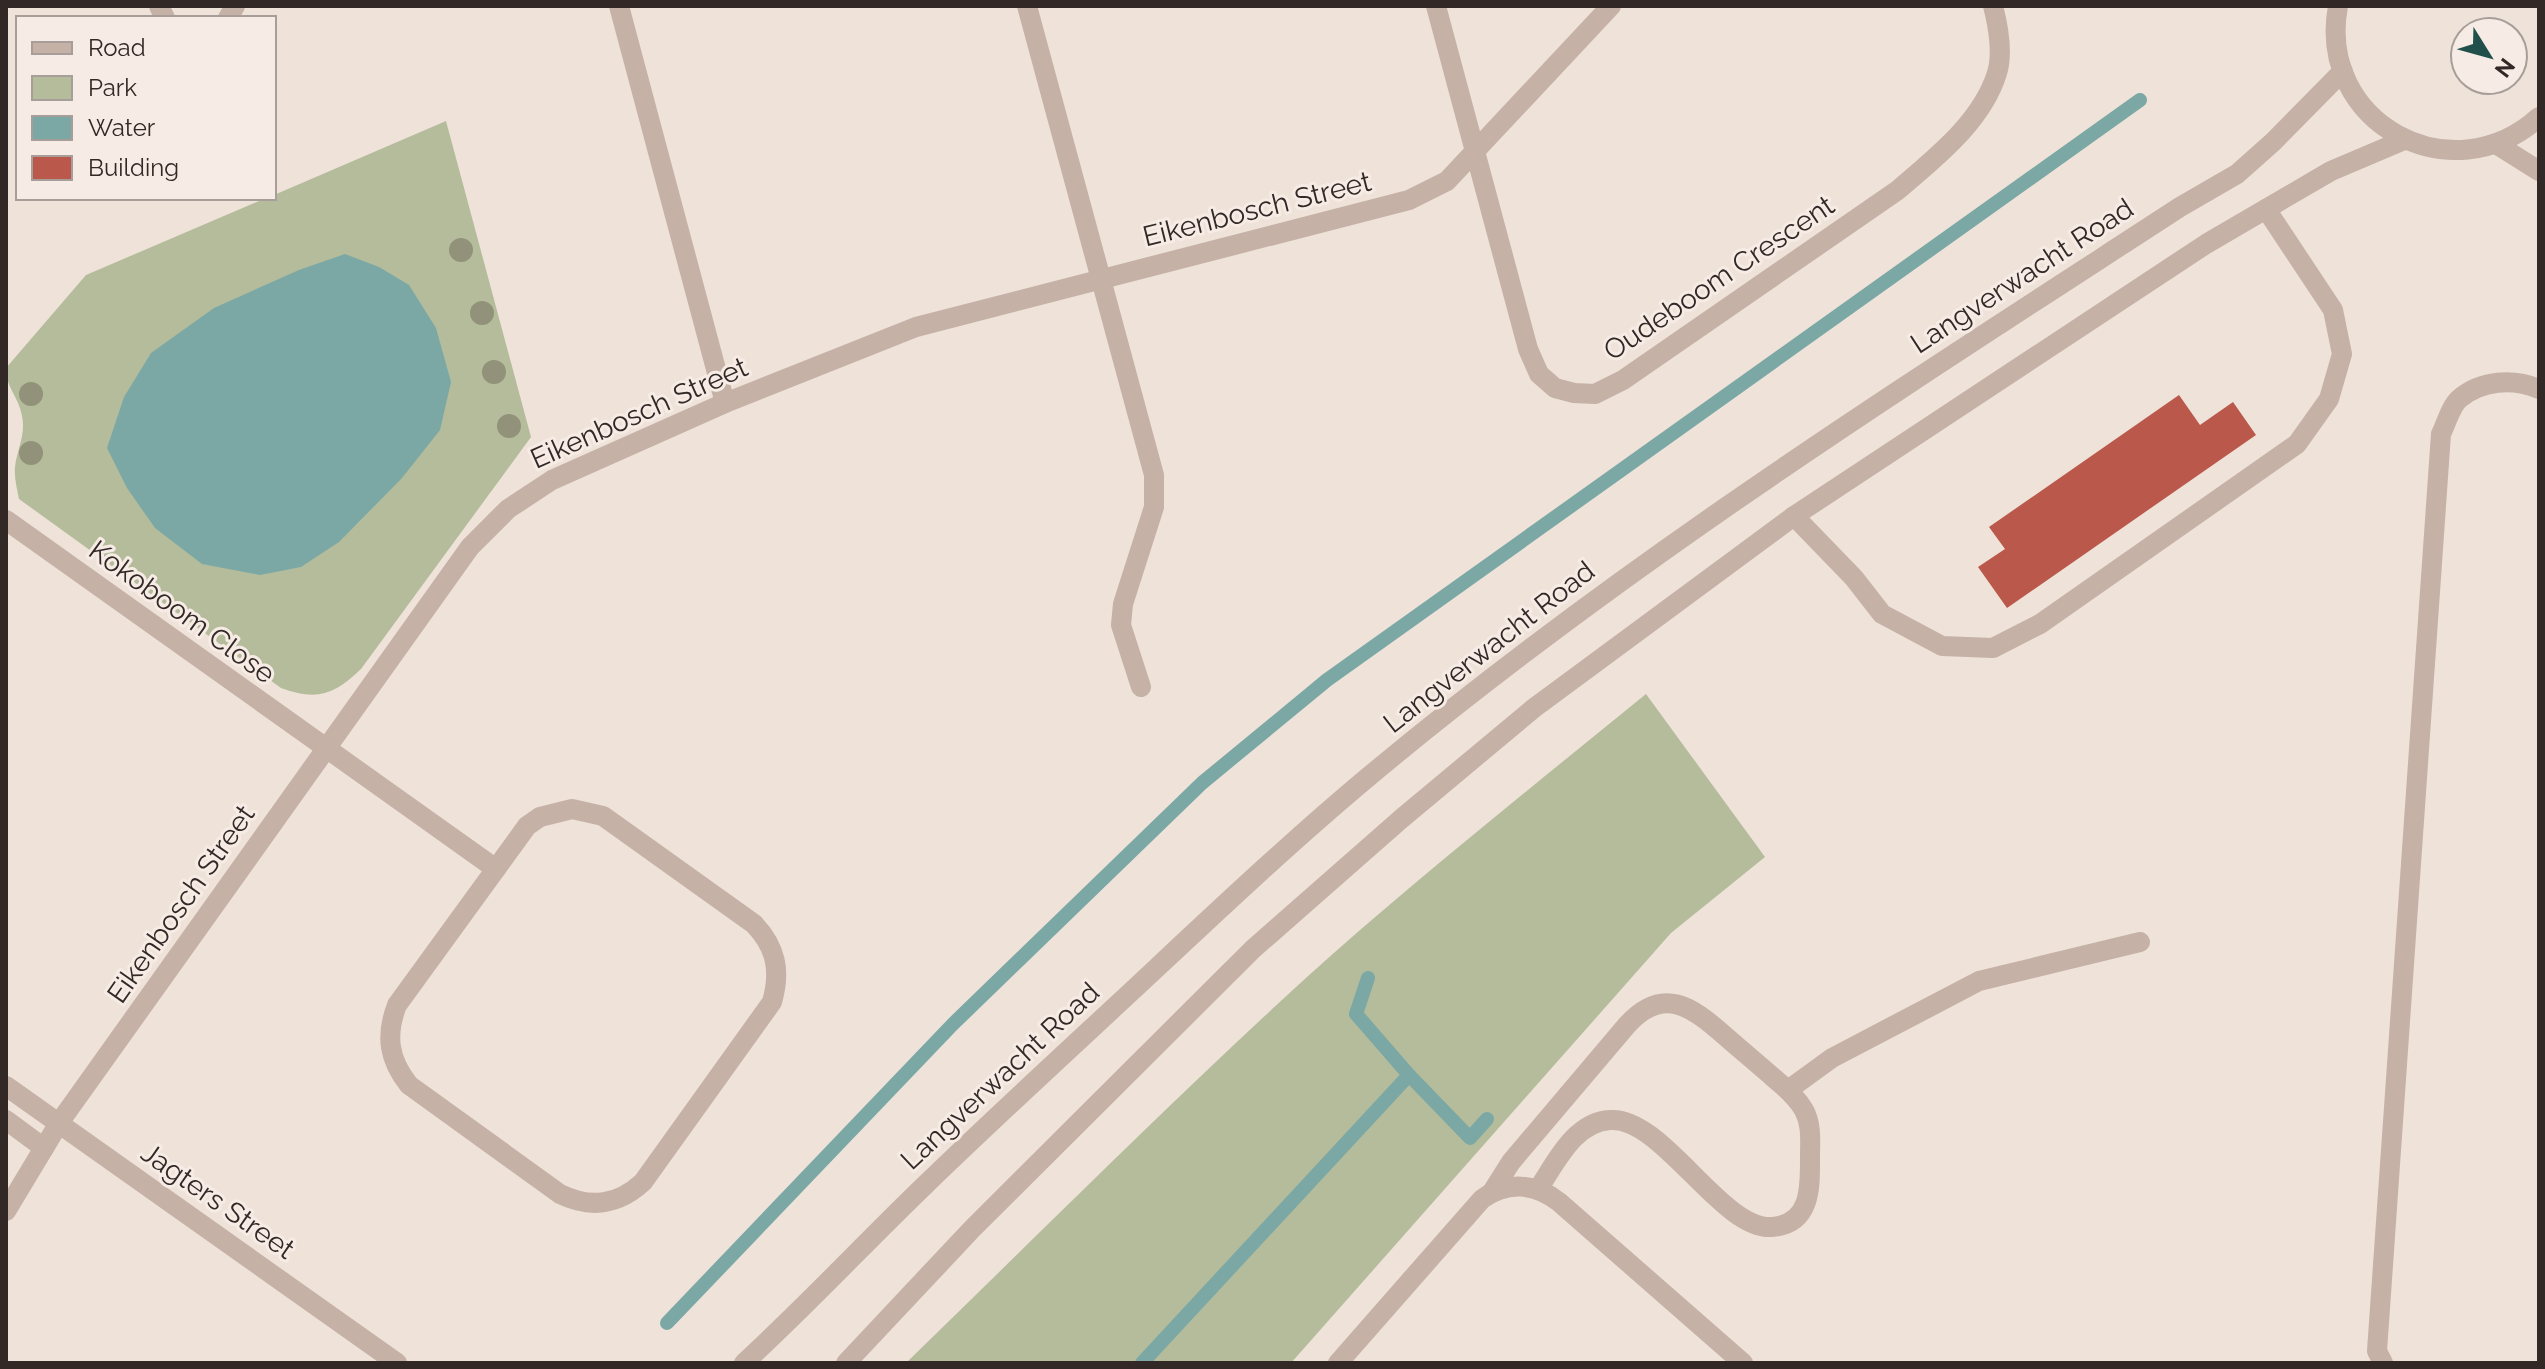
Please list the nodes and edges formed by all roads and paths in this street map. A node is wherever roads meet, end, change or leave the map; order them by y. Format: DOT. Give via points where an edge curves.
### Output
graph roads {
  1 [pos="619,6"];
  2 [pos="1027,6"];
  3 [pos="1436,6"];
  4 [pos="1611,6"];
  5 [pos="1993,6"];
  6 [pos="2322,6"];
  7 [pos="2338,6"];
  8 [pos="2336,40"];
  9 [pos="2343,71"];
  10 [pos="2539,117"];
  11 [pos="2404,140"];
  12 [pos="2496,144"];
  13 [pos="1476,153"];
  14 [pos="2539,171"];
  15 [pos="2266,209"];
  16 [pos="1100,278"];
  17 [pos="2539,389"];
  18 [pos="725,403"];
  19 [pos="1794,516"];
  20 [pos="6,520"];
  21 [pos="1141,687"];
  22 [pos="326,749"];
  23 [pos="496,869"];
  24 [pos="2140,942"];
  25 [pos="1788,1090"];
  26 [pos="9,1093"];
  27 [pos="6,1120"];
  28 [pos="59,1123"];
  29 [pos="44,1148"];
  30 [pos="1538,1189"];
  31 [pos="1492,1192"];
  32 [pos="6,1211"];
  33 [pos="397,1363"];
  34 [pos="744,1363"];
  35 [pos="846,1363"];
  36 [pos="1338,1363"];
  37 [pos="1743,1363"];
  38 [pos="2383,1363"];
  1 -- 18 [label="street"];
  2 -- 16 [label="street"];
  3 -- 13 [label="street, Oudeboom Crescent"];
  4 -- 13 [label="street, Eikenbosch Street"];
  5 -- 13 [label="street, Oudeboom Crescent" via="1998,71 1985,99 1938,155 1872,208 1595,394 1555,388 1539,374"];
  6 -- 8 [label="street"];
  7 -- 8 [label="street"];
  8 -- 9 [label="street"];
  9 -- 11 [label="street" via="2356,99"];
  9 -- 34 [label="street, Langverwacht Road" via="2237,174 1795,457 1520,655 1367,778 1131,991"];
  10 -- 12 [label="street"];
  11 -- 12 [label="street" via="2465,151"];
  11 -- 15 [label="street" via="2331,171"];
  12 -- 14 [label="street"];
  13 -- 16 [label="street, Eikenbosch Street" via="1447,181 1409,200"];
  15 -- 19 [label="street"];
  15 -- 19 [label="street" via="2333,310 2342,354 2329,399 2297,444 2040,624 1993,648 1942,646 1882,614"];
  16 -- 18 [label="street, Eikenbosch Street" via="916,327"];
  16 -- 21 [label="street" via="1154,475 1154,507 1121,625"];
  17 -- 38 [label="street" via="2525,383 2489,383 2458,400 2441,434 2377,1351"];
  18 -- 22 [label="street, Eikenbosch Street" via="552,480 508,509 470,547"];
  19 -- 35 [label="street" via="1534,708 1276,929 1087,1113"];
  20 -- 22 [label="street, Kokoboom Close"];
  22 -- 23 [label="street, Kokoboom Close"];
  22 -- 28 [label="street, Eikenbosch Street"];
  23 -- 23 [label="street" via="397,1005 391,1021 391,1055 409,1085 560,1194 593,1205 623,1198 643,1182 772,1002 778,974 771,946 754,924 603,816 588,811 540,817 527,826"];
  24 -- 25 [label="street" via="1979,981 1832,1058"];
  25 -- 30 [label="street" via="1809,1123 1810,1193 1801,1212 1783,1225 1746,1222 1644,1131 1622,1121 1595,1123 1581,1131"];
  25 -- 31 [label="street" via="1692,1009 1668,1003 1652,1006 1627,1025 1511,1162"];
  26 -- 28 [label="street, Jagters Street"];
  27 -- 29 [label="street"];
  28 -- 29 [label="street, Eikenbosch Street"];
  28 -- 33 [label="street, Jagters Street"];
  29 -- 32 [label="street, Eikenbosch Street"];
  30 -- 31 [label="street"];
  30 -- 37 [label="street"];
  31 -- 36 [label="street"];
}
